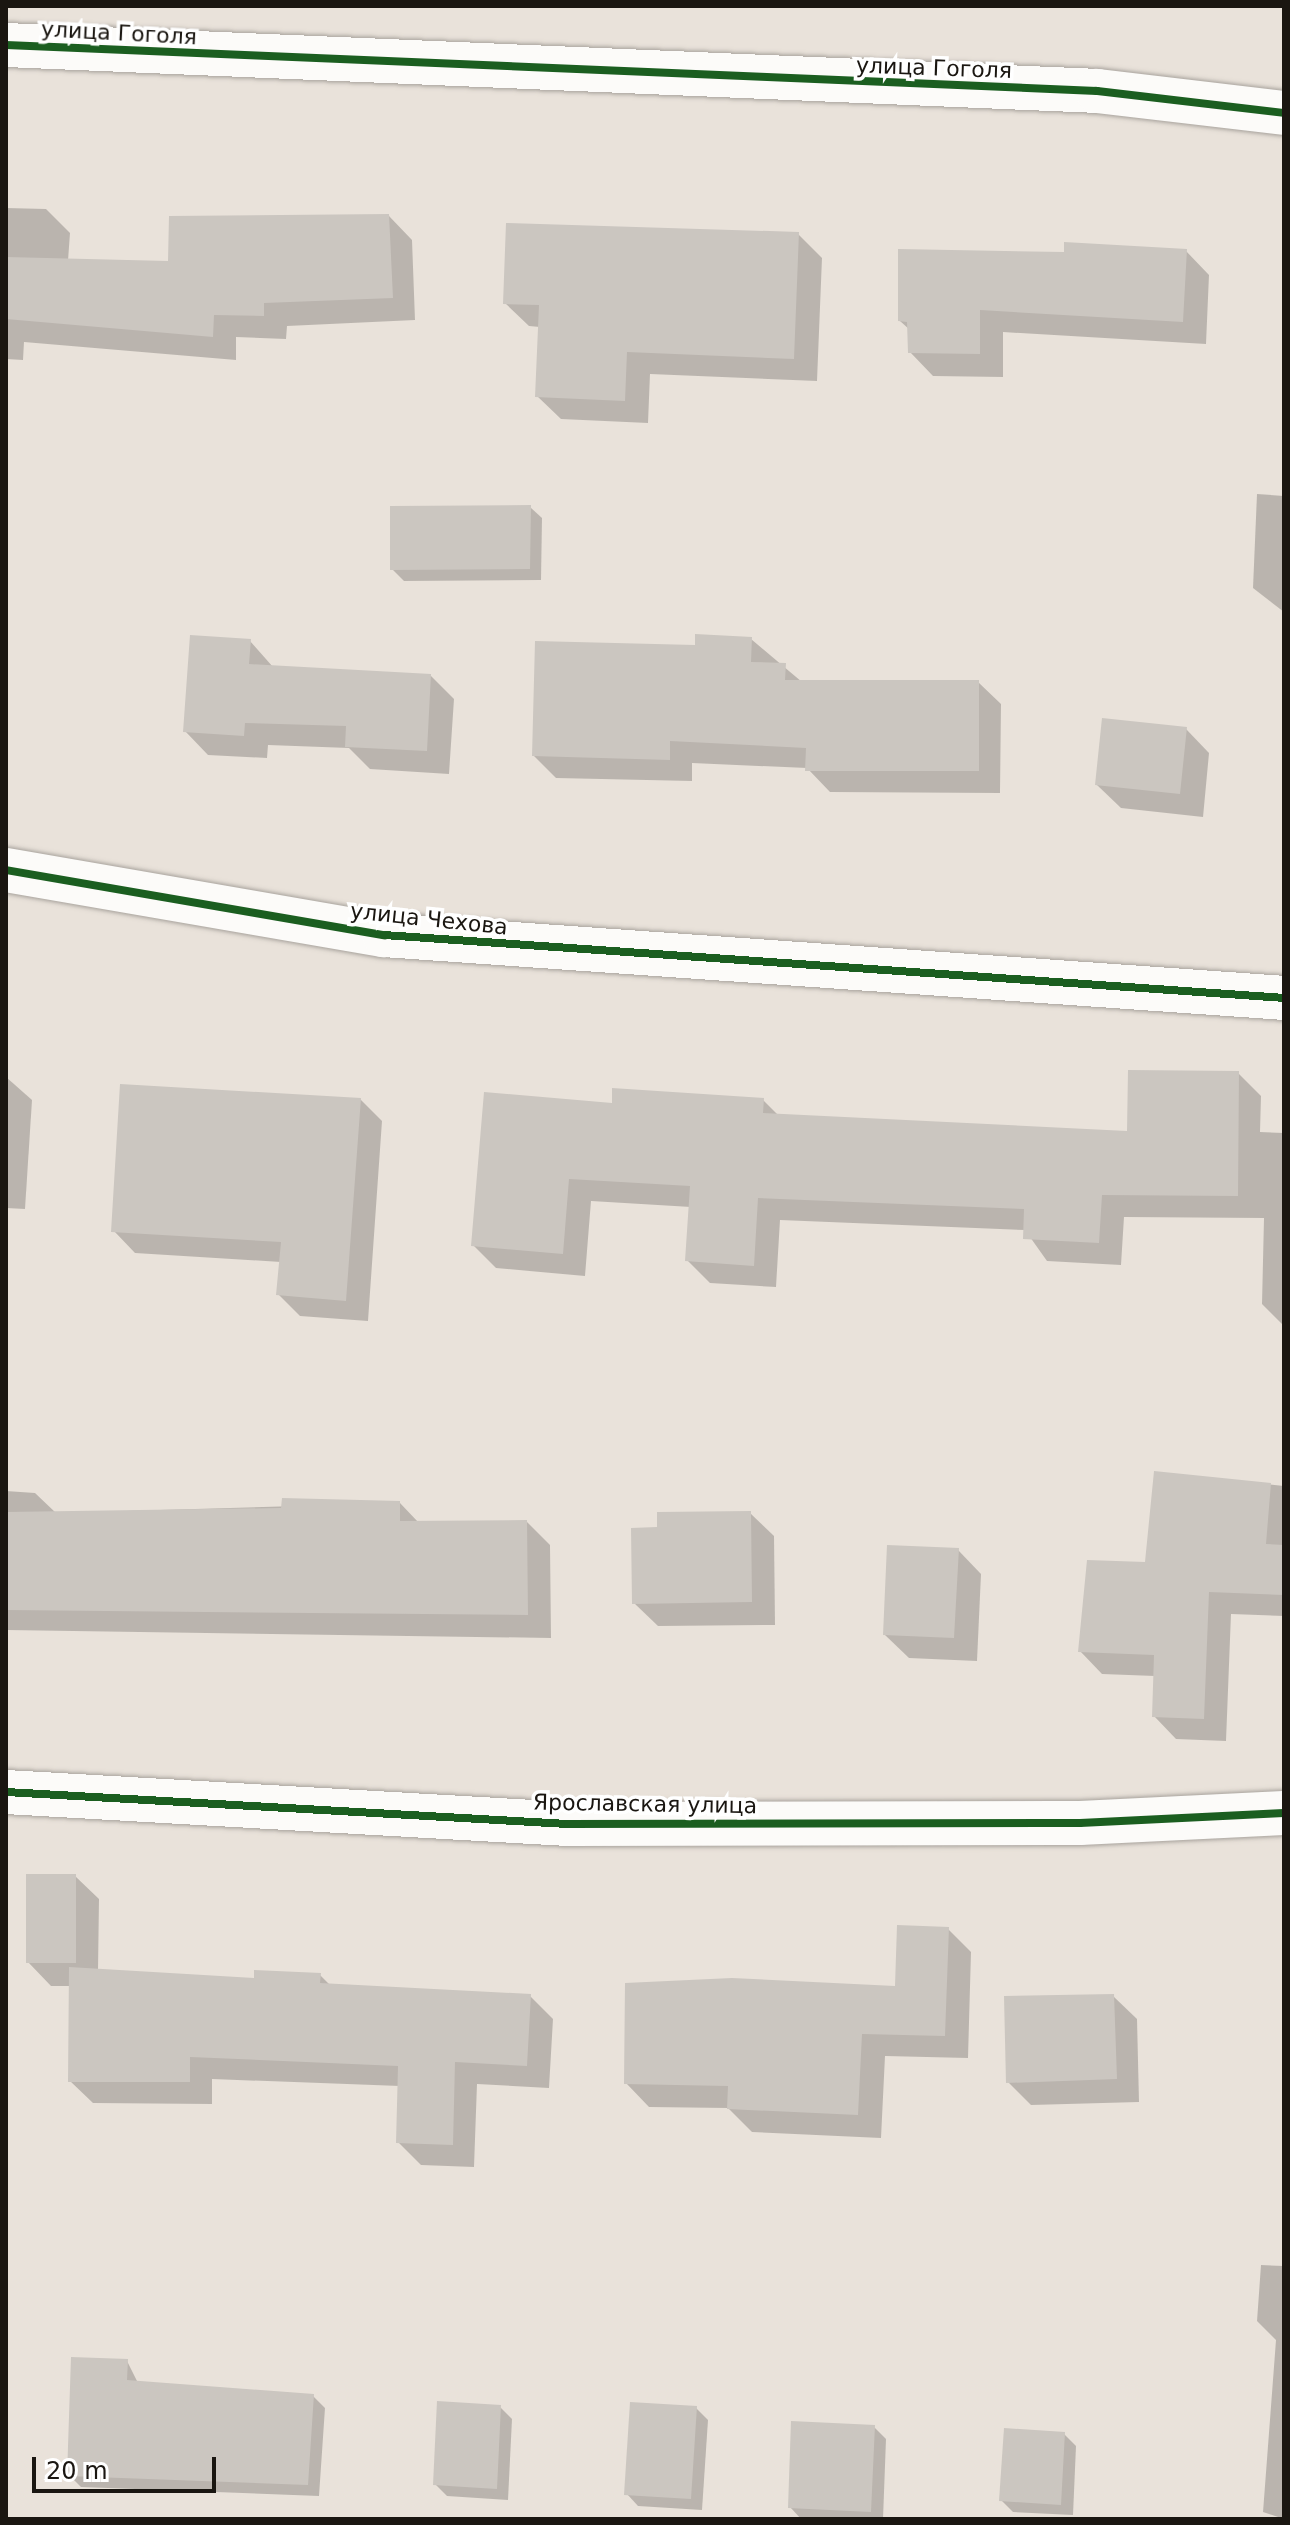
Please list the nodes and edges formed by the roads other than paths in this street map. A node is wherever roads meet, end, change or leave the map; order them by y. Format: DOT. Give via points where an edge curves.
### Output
graph roads {
  1 [pos="6,45"];
  2 [pos="1284,113"];
  3 [pos="6,870"];
  4 [pos="1284,998"];
  5 [pos="6,1792"];
  6 [pos="1284,1813"];
  1 -- 2 [label="street, улица Гоголя" via="1097,91"];
  3 -- 4 [label="street, улица Чехова" via="384,935"];
  5 -- 6 [label="street, Ярославская улица" via="568,1824 1080,1823"];
}
